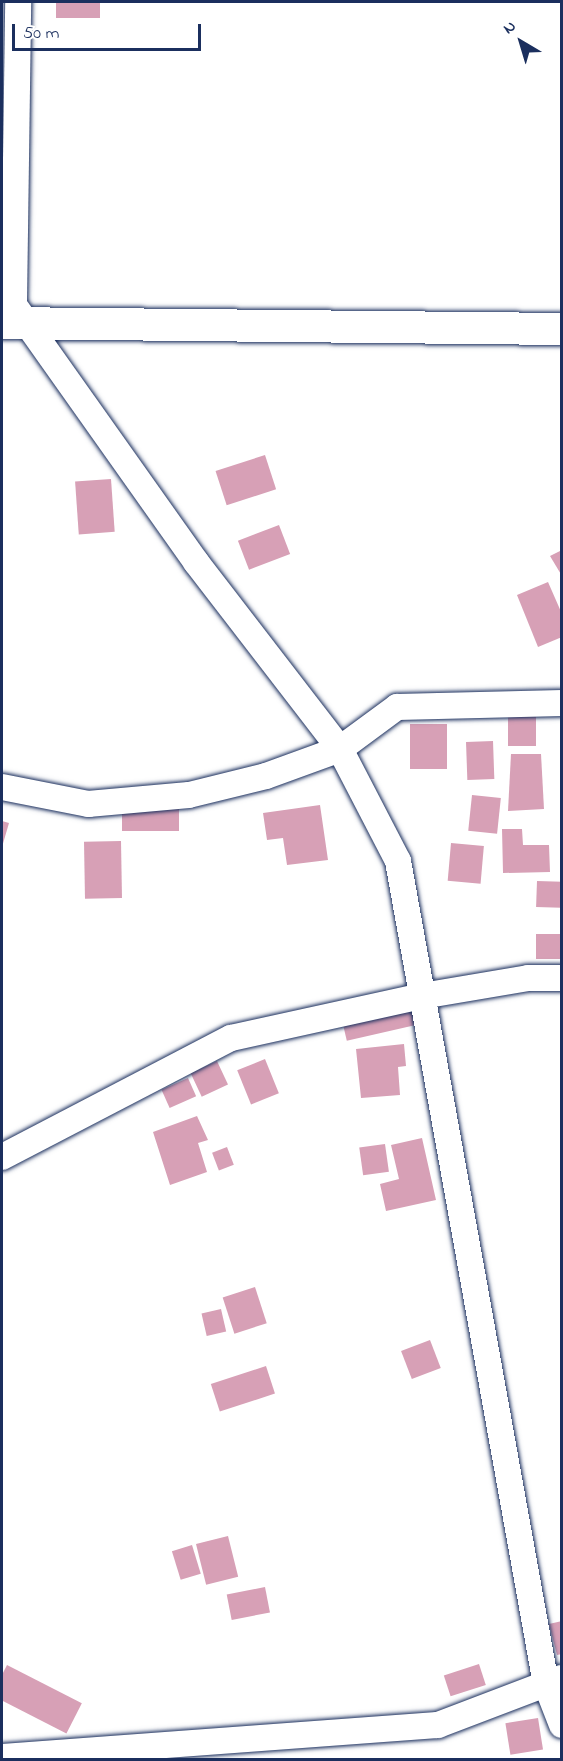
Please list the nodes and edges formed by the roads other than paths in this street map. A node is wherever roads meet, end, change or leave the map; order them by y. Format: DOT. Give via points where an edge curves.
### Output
graph roads {
  1 [pos="18,2"];
  2 [pos="12,310"];
  3 [pos="561,329"];
  4 [pos="561,703"];
  5 [pos="340,749"];
  6 [pos="2,787"];
  7 [pos="561,978"];
  8 [pos="422,996"];
  9 [pos="2,1157"];
  10 [pos="554,1681"];
  11 [pos="561,1725"];
  12 [pos="182,1752"];
  13 [pos="2,1757"];
  1 -- 2 [label="street"];
  2 -- 3 [label="street"];
  2 -- 5 [label="street" via="196,562"];
  4 -- 5 [label="street" via="397,707"];
  5 -- 6 [label="street" via="266,776 189,795 88,804"];
  5 -- 8 [label="street" via="398,861"];
  7 -- 8 [label="street" via="528,978"];
  8 -- 9 [label="street" via="231,1038"];
  8 -- 10 [label="street"];
  10 -- 11 [label="street"];
  10 -- 12 [label="street" via="438,1725"];
  12 -- 13 [label="street"];
}
